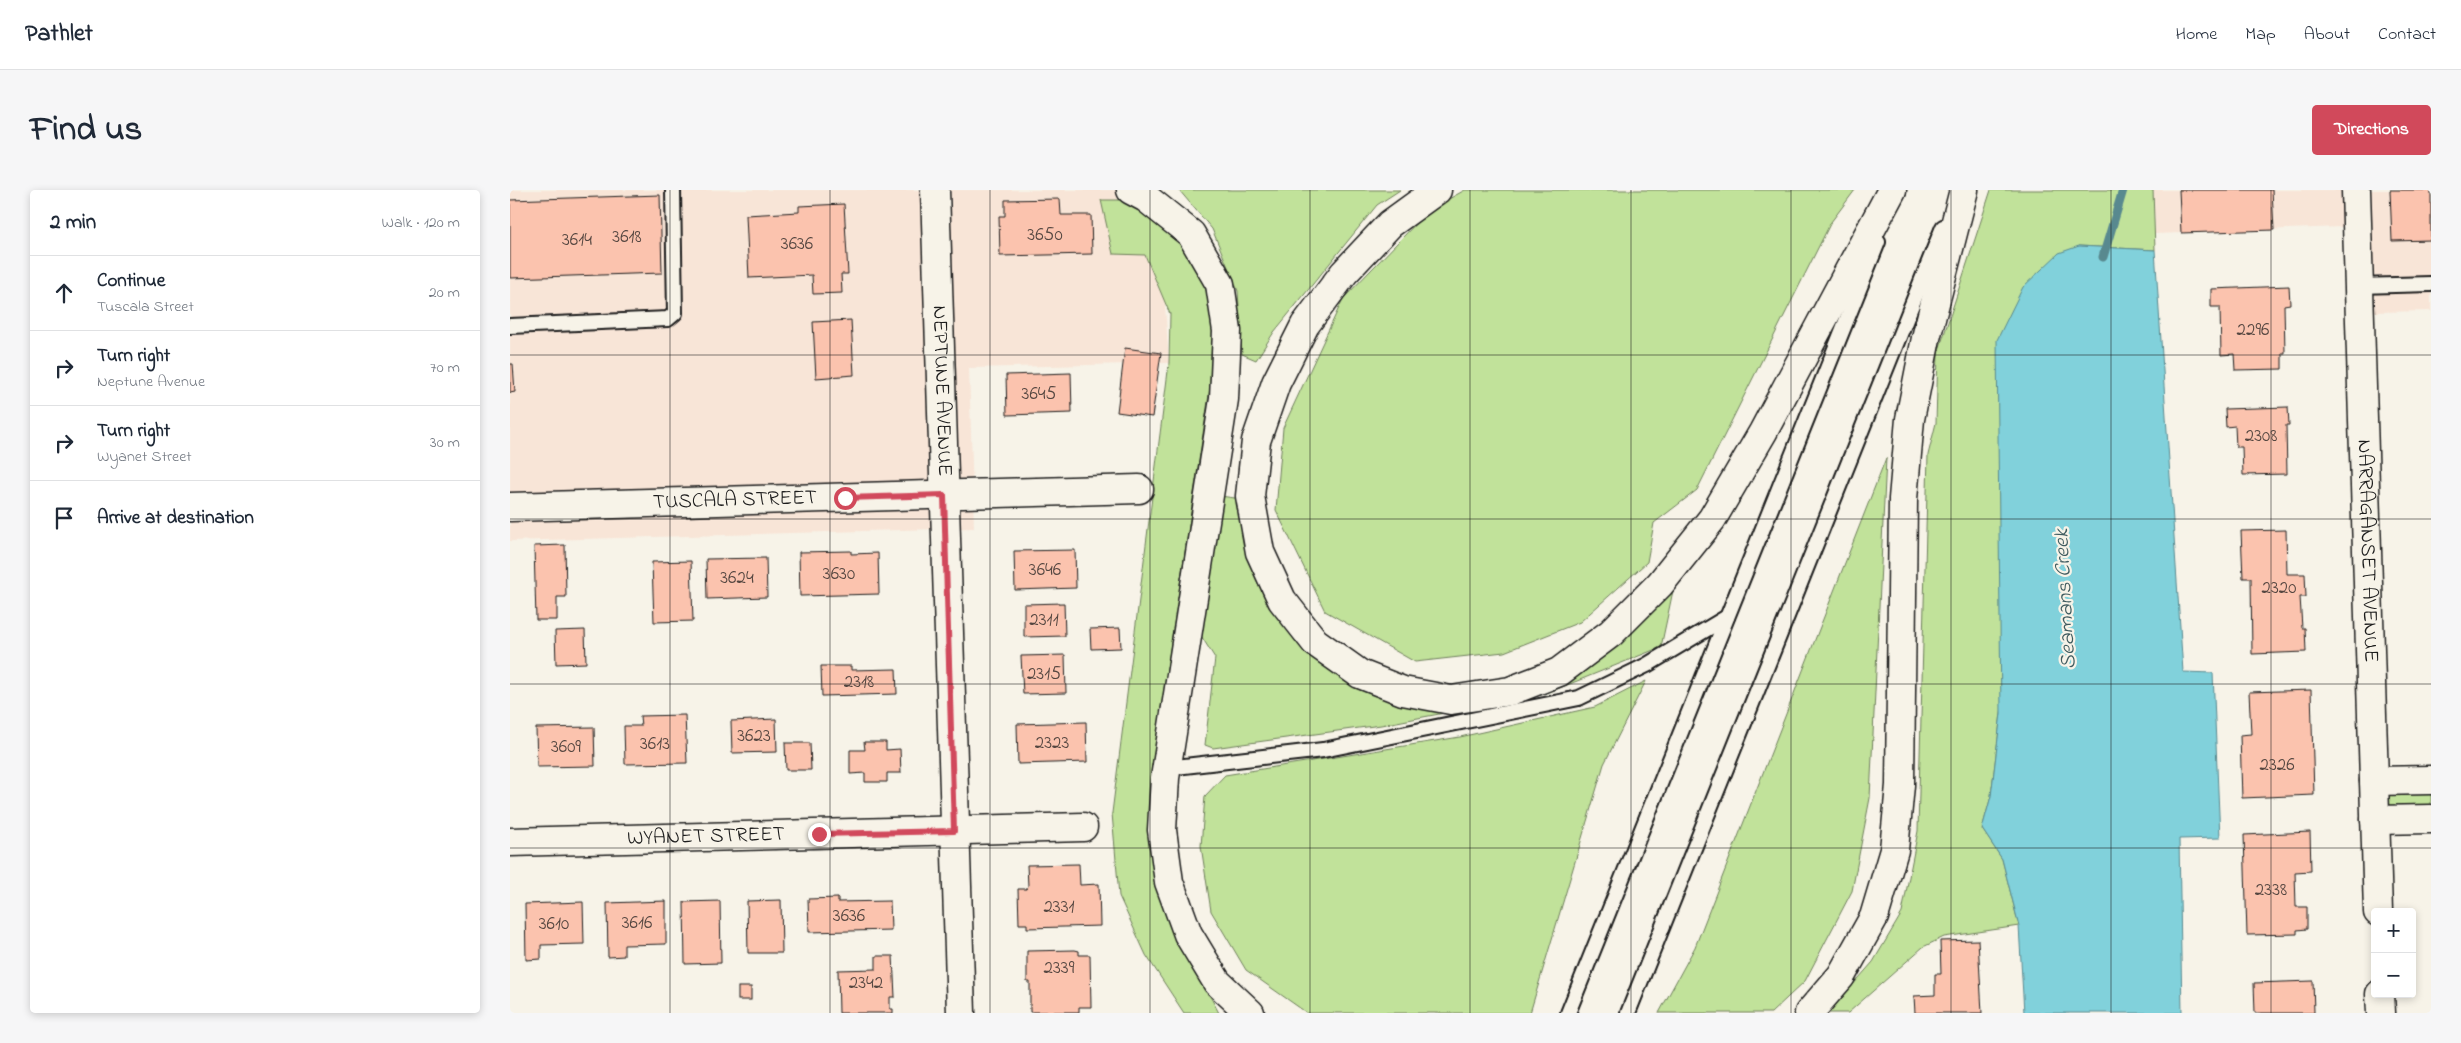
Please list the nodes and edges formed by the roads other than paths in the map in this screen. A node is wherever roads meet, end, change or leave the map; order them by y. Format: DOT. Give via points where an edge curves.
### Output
graph roads {
  1 [pos="673,190"];
  2 [pos="935,190"];
  3 [pos="1131,190"];
  4 [pos="1437,190"];
  5 [pos="1892,190"];
  6 [pos="1899,190"];
  7 [pos="1958,190"];
  8 [pos="1964,190"];
  9 [pos="2356,190"];
  10 [pos="2431,284"];
  11 [pos="2359,286"];
  12 [pos="510,326"];
  13 [pos="1139,490"];
  14 [pos="944,495"];
  15 [pos="510,508"];
  16 [pos="1727,617"];
  17 [pos="1167,768"];
  18 [pos="2431,780"];
  19 [pos="2374,782"];
  20 [pos="2431,819"];
  21 [pos="2375,820"];
  22 [pos="1083,827"];
  23 [pos="954,831"];
  24 [pos="510,842"];
  25 [pos="2378,908"];
  26 [pos="2380,998"];
  27 [pos="960,1013"];
  28 [pos="1250,1013"];
  29 [pos="1568,1013"];
  30 [pos="1628,1013"];
  31 [pos="1809,1013"];
  32 [pos="2381,1013"];
  1 -- 12 [label="lane" via="675,313 668,319"];
  2 -- 14 [label="main road, NEPTUNE AVENUE"];
  3 -- 17 [label="main road" via="1192,234 1220,284 1227,331 1224,399"];
  4 -- 5 [label="main road" via="1390,224 1344,273 1305,325 1276,383 1256,441 1250,496 1260,552 1282,600 1315,642 1360,674 1403,691 1451,700 1510,691 1559,672 1611,633 1660,584 1712,519 1754,448"];
  6 -- 16 [label="lane"];
  7 -- 30 [label="lane"];
  8 -- 31 [label="main road" via="1926,338 1910,419 1903,499 1900,785 1894,850 1874,917 1841,976"];
  9 -- 11 [label="main road, NARRAGANSET AVENUE"];
  10 -- 11 [label="lane"];
  11 -- 19 [label="main road, NARRAGANSET AVENUE"];
  13 -- 14 [label="main road, TUSCALA STREET"];
  14 -- 15 [label="main road, TUSCALA STREET"];
  14 -- 23 [label="main road, NEPTUNE AVENUE"];
  16 -- 17 [label="lane" via="1647,664 1579,698 1323,750"];
  16 -- 29 [label="lane"];
  17 -- 28 [label="main road" via="1162,830 1169,882 1188,934 1217,982"];
  18 -- 19 [label="main road"];
  19 -- 21 [label="main road, NARRAGANSET AVENUE"];
  20 -- 21 [label="main road"];
  21 -- 25 [label="main road, NARRAGANSET AVENUE"];
  22 -- 23 [label="main road, WYANET STREET"];
  23 -- 24 [label="main road, WYANET STREET"];
  23 -- 27 [label="main road, NEPTUNE AVENUE"];
  26 -- 32 [label="main road"];
}
